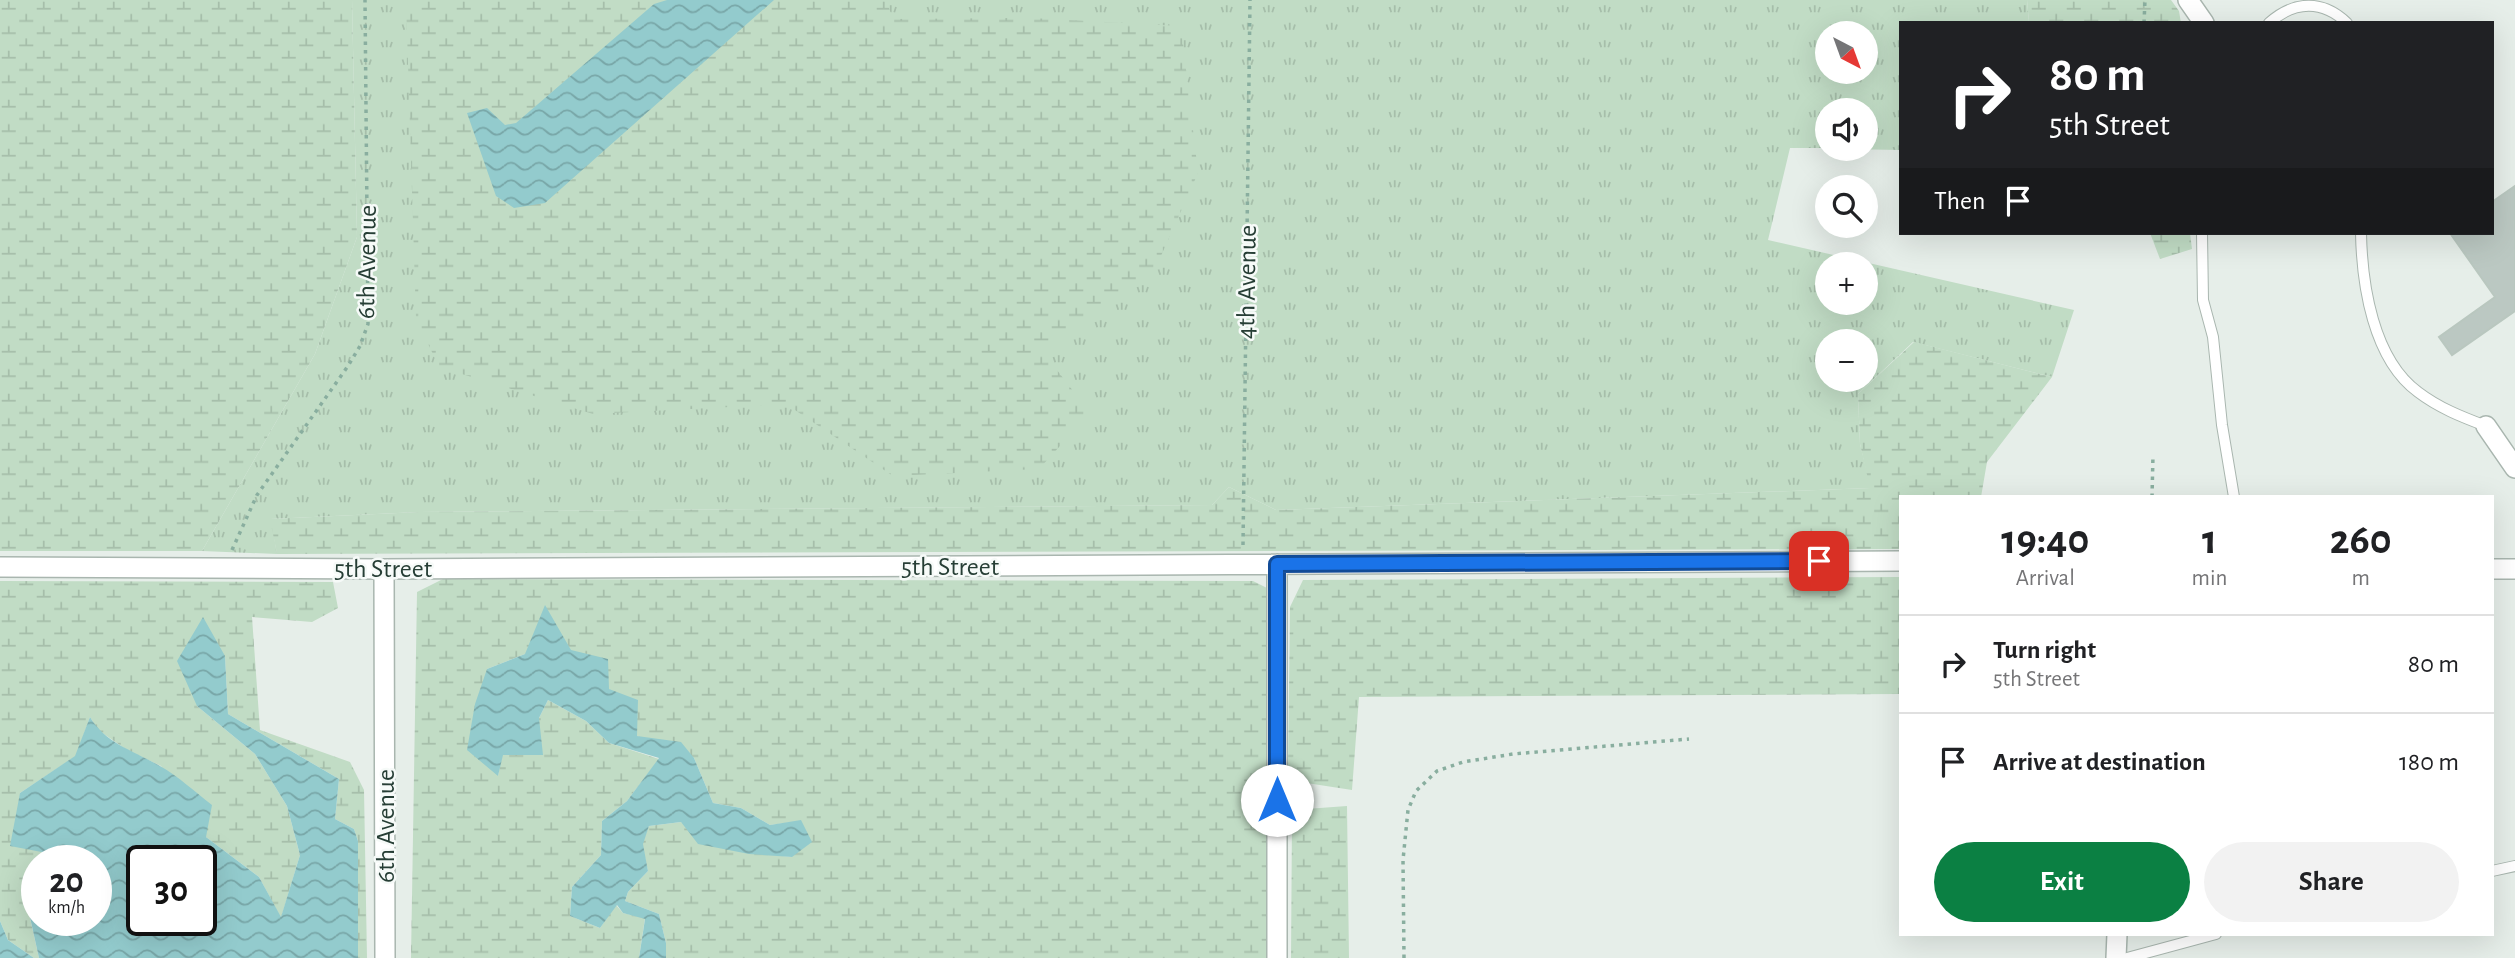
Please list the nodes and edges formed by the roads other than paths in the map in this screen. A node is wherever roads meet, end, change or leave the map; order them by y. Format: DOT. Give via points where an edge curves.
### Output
graph roads {
  1 [pos="2188,0"];
  2 [pos="2203,21"];
  3 [pos="2272,21"];
  4 [pos="2345,21"];
  5 [pos="2202,235"];
  6 [pos="2361,235"];
  7 [pos="2486,426"];
  8 [pos="2515,468"];
  9 [pos="2234,495"];
  10 [pos="1899,561"];
  11 [pos="1277,564"];
  12 [pos="0,567"];
  13 [pos="384,569"];
  14 [pos="2494,569"];
  15 [pos="2515,569"];
  16 [pos="2515,866"];
  17 [pos="2494,871"];
  18 [pos="2117,936"];
  19 [pos="2209,936"];
  20 [pos="385,958"];
  21 [pos="1277,958"];
  22 [pos="2116,958"];
  23 [pos="2127,958"];
  1 -- 2 [label="street"];
  3 -- 4 [label="lane" via="2292,6 2309,2 2330,7"];
  5 -- 9 [label="lane" via="2203,300 2213,337"];
  6 -- 7 [label="lane" via="2371,308 2382,345 2398,371 2416,391 2443,409"];
  7 -- 8 [label="street"];
  10 -- 11 [label="street, 5th Street"];
  11 -- 13 [label="street, 5th Street"];
  11 -- 21 [label="street"];
  12 -- 13 [label="street, 5th Street"];
  13 -- 20 [label="street, 6th Avenue"];
  14 -- 15 [label="street"];
  16 -- 17 [label="lane"];
  18 -- 22 [label="street"];
  19 -- 23 [label="lane"];
}
